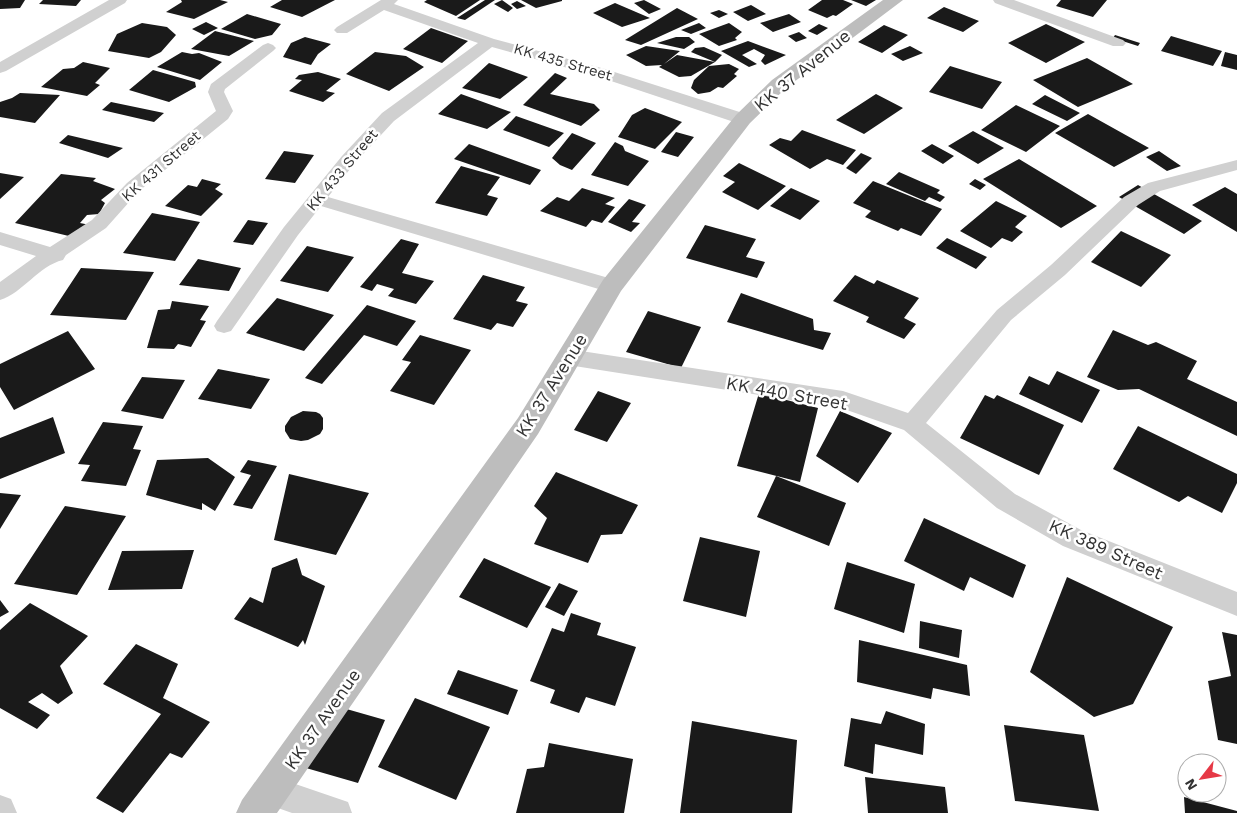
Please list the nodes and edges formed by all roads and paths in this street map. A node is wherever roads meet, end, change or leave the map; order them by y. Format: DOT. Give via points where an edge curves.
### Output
graph roads {
  1 [pos="120,0"];
  2 [pos="894,0"];
  3 [pos="1000,0"];
  4 [pos="387,2"];
  5 [pos="342,30"];
  6 [pos="489,42"];
  7 [pos="1118,44"];
  8 [pos="268,48"];
  9 [pos="0,68"];
  10 [pos="743,119"];
  11 [pos="1237,165"];
  12 [pos="316,199"];
  13 [pos="0,238"];
  14 [pos="56,254"];
  15 [pos="612,286"];
  16 [pos="0,292"];
  17 [pos="224,326"];
  18 [pos="568,357"];
  19 [pos="912,424"];
  20 [pos="1237,604"];
  21 [pos="263,802"];
  22 [pos="337,813"];
  1 -- 9 [label="street"];
  2 -- 10 [label="main road, KK 37 Avenue" via="780,84"];
  3 -- 7 [label="street"];
  4 -- 5 [label="street, KK 435 Street"];
  4 -- 6 [label="street, KK 435 Street"];
  6 -- 10 [label="street, KK 435 Street" via="599,72"];
  6 -- 12 [label="street, KK 433 Street" via="388,117"];
  8 -- 14 [label="street, KK 431 Street" via="217,87 216,92 225,111 222,115 133,187 99,224"];
  10 -- 15 [label="main road, KK 37 Avenue"];
  11 -- 19 [label="street" via="1154,187 1131,201 1058,270 1004,315"];
  12 -- 15 [label="street"];
  12 -- 17 [label="street, KK 433 Street"];
  13 -- 14 [label="street"];
  14 -- 16 [label="street, KK 431 Street"];
  15 -- 18 [label="main road, KK 37 Avenue"];
  18 -- 19 [label="street, KK 440 Street" via="843,400"];
  18 -- 21 [label="main road, KK 37 Avenue" via="528,426"];
  19 -- 20 [label="street, KK 389 Street" via="1006,501 1072,538"];
  21 -- 22 [label="street"];
}
